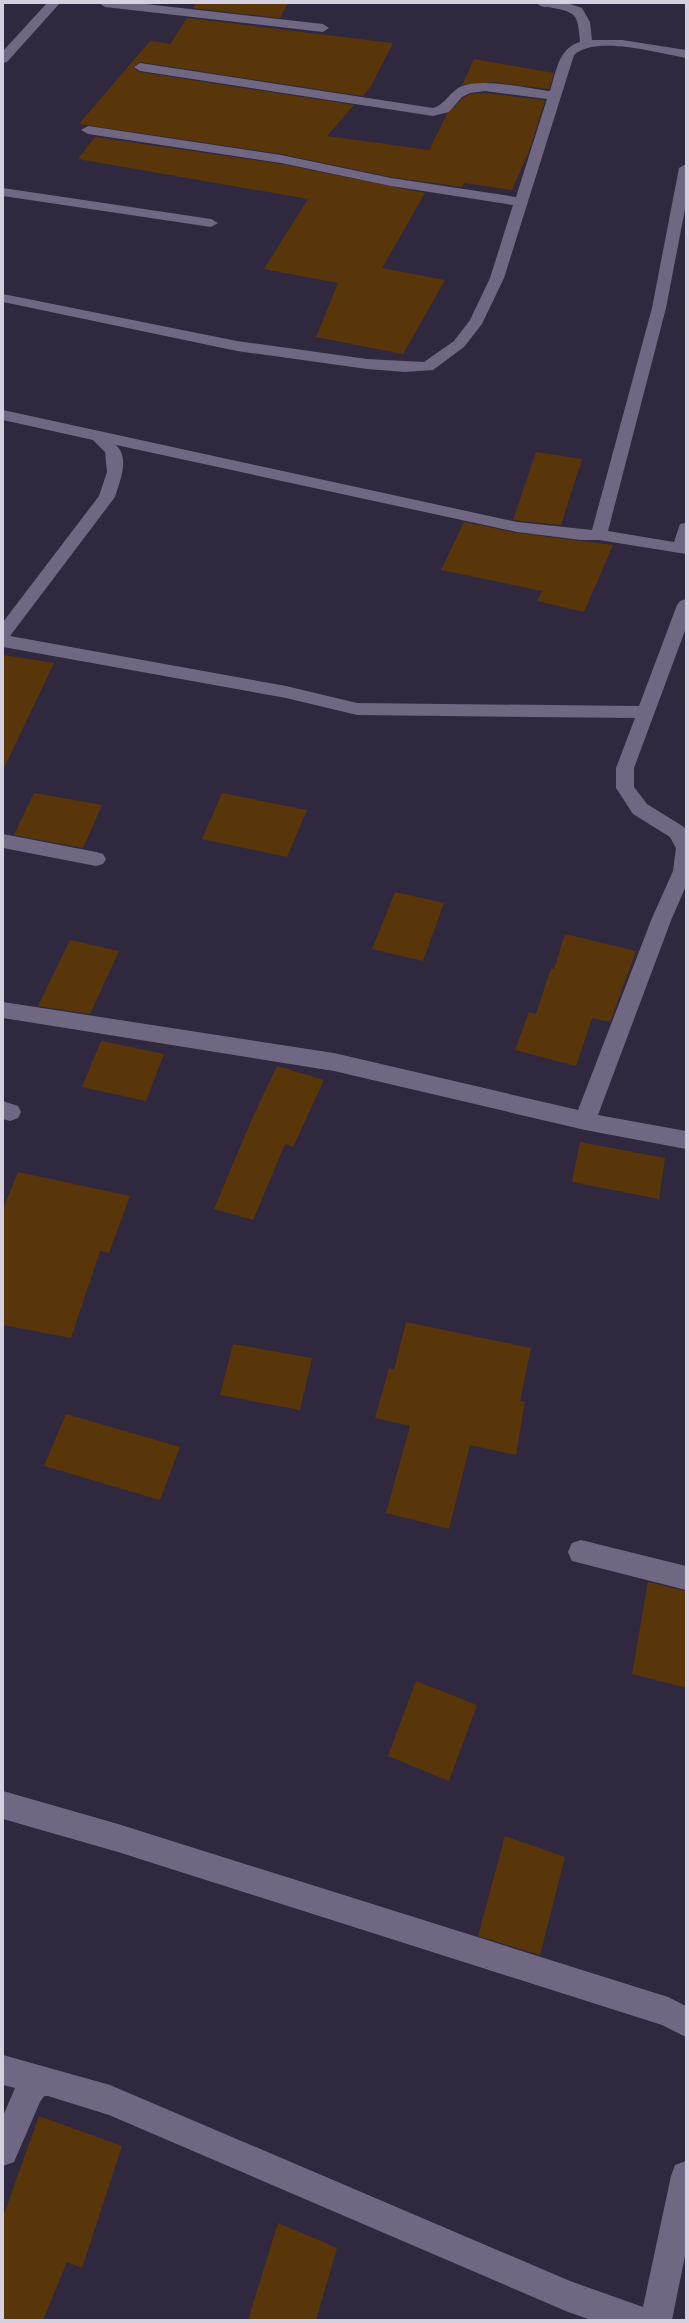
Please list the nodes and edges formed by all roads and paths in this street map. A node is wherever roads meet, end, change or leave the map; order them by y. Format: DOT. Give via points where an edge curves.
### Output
graph roads {
  1 [pos="54,3"];
  2 [pos="105,3"];
  3 [pos="543,3"];
  4 [pos="323,28"];
  5 [pos="586,44"];
  6 [pos="686,54"];
  7 [pos="3,59"];
  8 [pos="140,67"];
  9 [pos="555,96"];
  10 [pos="88,130"];
  11 [pos="686,168"];
  12 [pos="3,192"];
  13 [pos="521,202"];
  14 [pos="211,223"];
  15 [pos="3,298"];
  16 [pos="3,415"];
  17 [pos="98,436"];
  18 [pos="686,528"];
  19 [pos="598,535"];
  20 [pos="684,548"];
  21 [pos="686,605"];
  22 [pos="3,634"];
  23 [pos="3,641"];
  24 [pos="646,712"];
  25 [pos="3,841"];
  26 [pos="96,859"];
  27 [pos="3,1010"];
  28 [pos="585,1121"];
  29 [pos="686,1140"];
  30 [pos="581,1552"];
  31 [pos="686,1578"];
  32 [pos="3,1805"];
  33 [pos="686,2022"];
  34 [pos="3,2070"];
  35 [pos="48,2080"];
  36 [pos="3,2151"];
  37 [pos="686,2176"];
  38 [pos="637,2320"];
  39 [pos="656,2320"];
  1 -- 7 [label="street"];
  2 -- 4 [label="street"];
  3 -- 5 [label="street" via="569,7 581,12 585,19"];
  5 -- 6 [label="street" via="607,44"];
  5 -- 9 [label="street" via="575,47 568,54"];
  8 -- 9 [label="street" via="433,112 444,109 457,94 467,89 485,88"];
  9 -- 13 [label="street"];
  10 -- 13 [label="street" via="280,159 391,182"];
  11 -- 19 [label="street" via="660,308"];
  12 -- 14 [label="street"];
  13 -- 15 [label="street" via="497,278 477,321 459,344 428,367 367,364 237,346"];
  16 -- 17 [label="street"];
  17 -- 19 [label="street" via="517,527"];
  17 -- 22 [label="street" via="113,451 115,472 107,497"];
  18 -- 20 [label="street"];
  19 -- 20 [label="street"];
  21 -- 24 [label="street"];
  23 -- 24 [label="street" via="279,690 356,709"];
  24 -- 28 [label="street" via="625,768 625,788 640,809 677,832 686,848 683,871 662,918"];
  25 -- 26 [label="street"];
  27 -- 28 [label="street" via="116,1030 334,1062"];
  28 -- 29 [label="street"];
  30 -- 31 [label="street"];
  32 -- 33 [label="street" via="118,1838 668,2012"];
  34 -- 35 [label="street"];
  35 -- 36 [label="street" via="37,2082 28,2091"];
  35 -- 38 [label="street" via="110,2100 568,2296"];
  37 -- 39 [label="street"];
}
